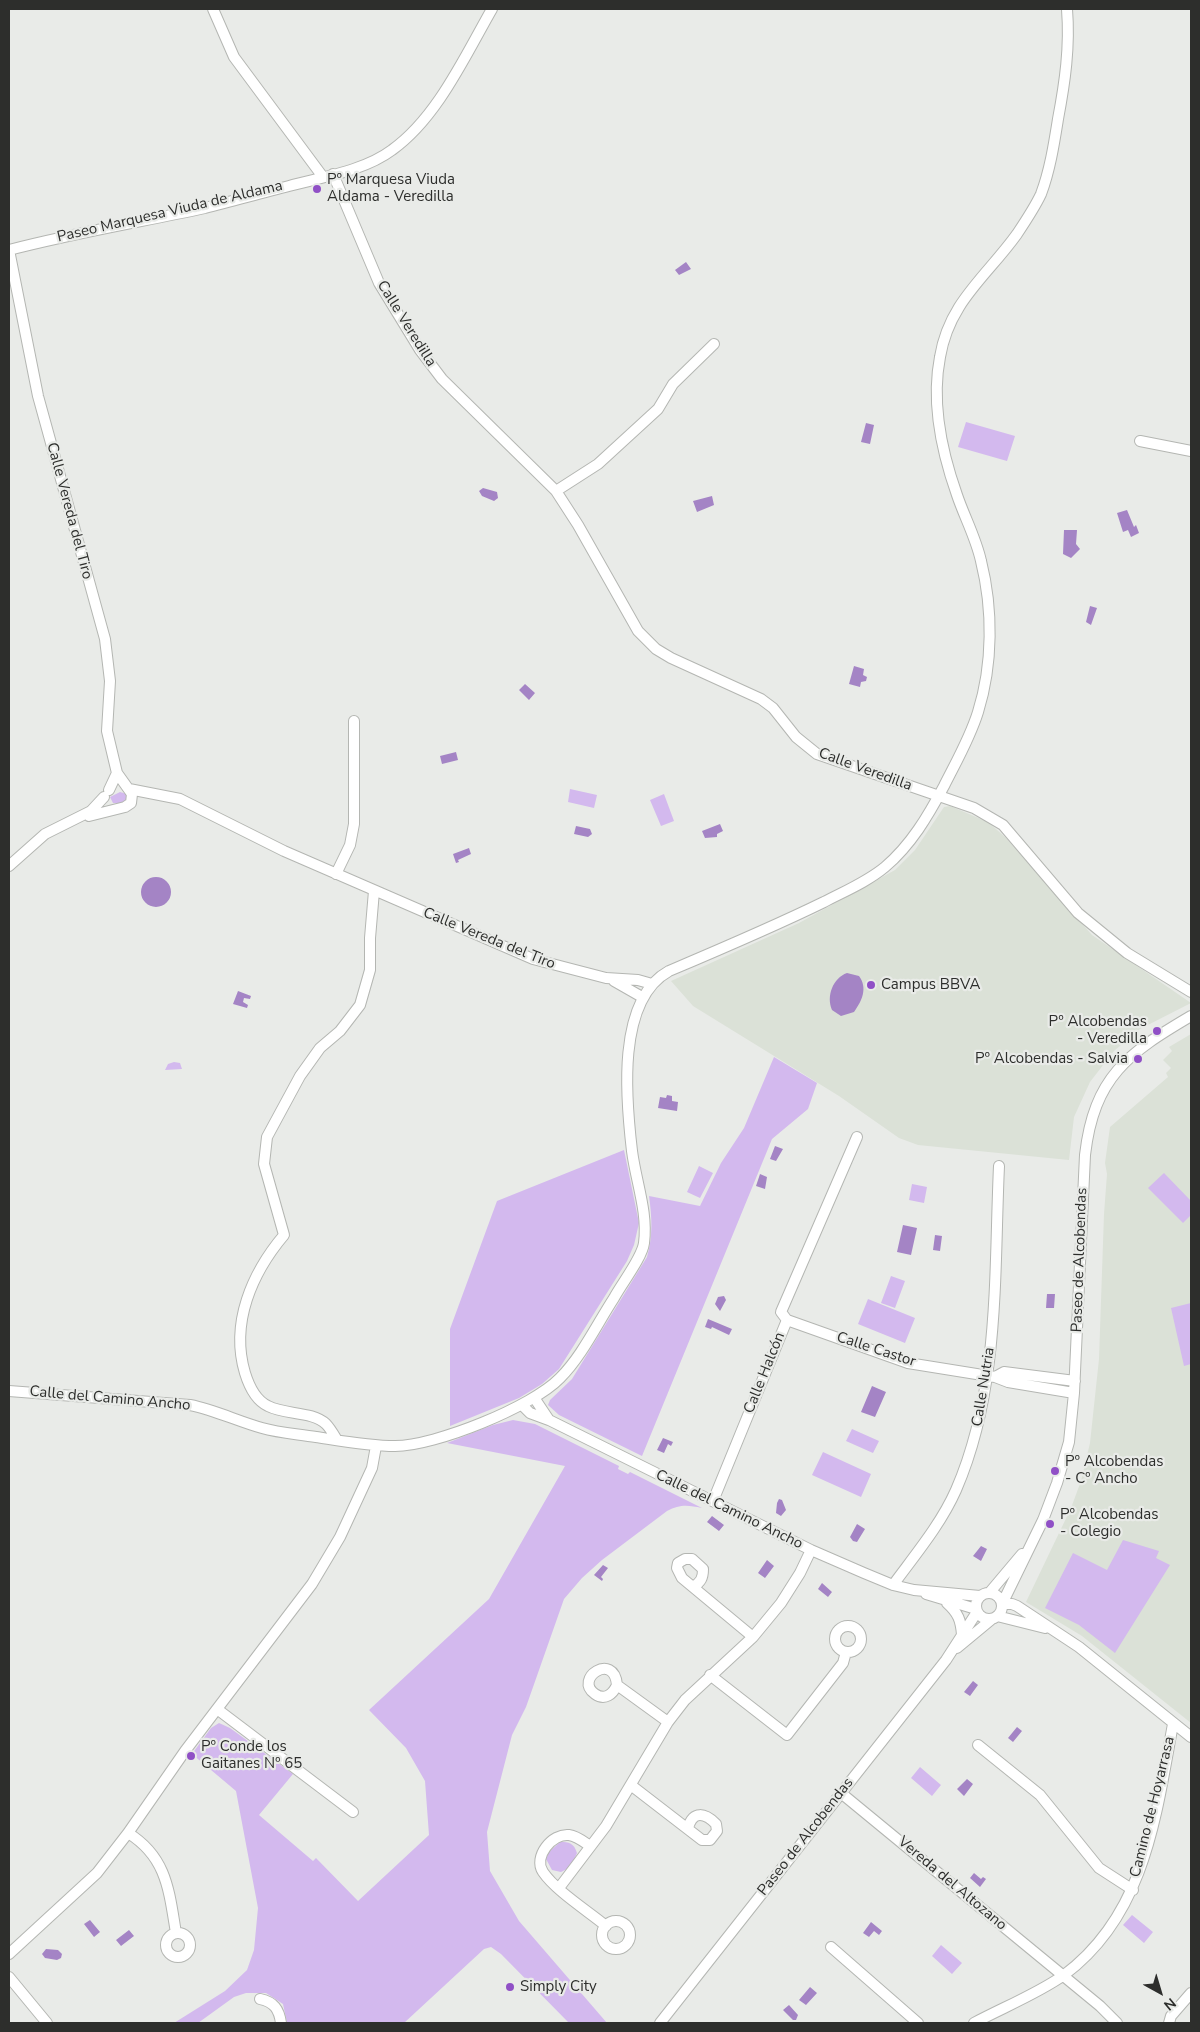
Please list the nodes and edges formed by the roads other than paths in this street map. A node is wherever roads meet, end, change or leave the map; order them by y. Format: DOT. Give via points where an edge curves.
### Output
graph roads {
  1 [pos="213,9"];
  2 [pos="492,9"];
  3 [pos="1067,9"];
  4 [pos="328,175"];
  5 [pos="9,250"];
  6 [pos="714,344"];
  7 [pos="1140,442"];
  8 [pos="1191,451"];
  9 [pos="556,492"];
  10 [pos="354,720"];
  11 [pos="117,773"];
  12 [pos="128,788"];
  13 [pos="107,793"];
  14 [pos="153,794"];
  15 [pos="939,796"];
  16 [pos="131,803"];
  17 [pos="113,808"];
  18 [pos="78,818"];
  19 [pos="9,866"];
  20 [pos="336,874"];
  21 [pos="374,891"];
  22 [pos="606,978"];
  23 [pos="652,984"];
  24 [pos="1191,992"];
  25 [pos="642,997"];
  26 [pos="1191,1016"];
  27 [pos="857,1137"];
  28 [pos="999,1166"];
  29 [pos="787,1320"];
  30 [pos="992,1376"];
  31 [pos="1075,1382"];
  32 [pos="9,1391"];
  33 [pos="1074,1393"];
  34 [pos="535,1399"];
  35 [pos="522,1405"];
  36 [pos="549,1420"];
  37 [pos="337,1440"];
  38 [pos="376,1446"];
  39 [pos="387,1446"];
  40 [pos="372,1468"];
  41 [pos="712,1501"];
  42 [pos="1032,1542"];
  43 [pos="811,1550"];
  44 [pos="893,1585"];
  45 [pos="693,1587"];
  46 [pos="914,1590"];
  47 [pos="990,1592"];
  48 [pos="980,1596"];
  49 [pos="947,1602"];
  50 [pos="1002,1604"];
  51 [pos="977,1610"];
  52 [pos="995,1618"];
  53 [pos="1055,1631"];
  54 [pos="962,1635"];
  55 [pos="753,1637"];
  56 [pos="846,1652"];
  57 [pos="952,1652"];
  58 [pos="710,1676"];
  59 [pos="617,1685"];
  60 [pos="217,1709"];
  61 [pos="668,1722"];
  62 [pos="1173,1724"];
  63 [pos="1191,1737"];
  64 [pos="978,1745"];
  65 [pos="632,1786"];
  66 [pos="842,1793"];
  67 [pos="354,1812"];
  68 [pos="688,1828"];
  69 [pos="128,1833"];
  70 [pos="590,1846"];
  71 [pos="559,1888"];
  72 [pos="1133,1890"];
  73 [pos="606,1926"];
  74 [pos="176,1933"];
  75 [pos="831,1948"];
  76 [pos="9,1954"];
  77 [pos="1062,1976"];
  78 [pos="9,1977"];
  79 [pos="1191,1993"];
  80 [pos="260,1999"];
  81 [pos="47,2023"];
  82 [pos="281,2023"];
  83 [pos="660,2023"];
  84 [pos="918,2023"];
  85 [pos="974,2023"];
  86 [pos="1117,2023"];
  87 [pos="1169,2023"];
  1 -- 4 [label="street, Calle Veredilla" via="234,57"];
  2 -- 4 [label="street, Paseo Marquesa Viuda de Aldama" via="457,72 412,133 392,151 373,161"];
  3 -- 15 [label="street, Calle del Camino Ancho" via="1067,68 1052,155 1040,195 1017,234 964,297 947,329 940,355 935,400 942,443 955,491 980,558 988,593 990,622 978,712 964,749"];
  4 -- 5 [label="street, Paseo Marquesa Viuda de Aldama" via="205,208 62,236"];
  4 -- 9 [label="street, Calle Veredilla" via="379,283 427,360 442,379"];
  5 -- 11 [label="street, Calle Vereda del Tiro" via="38,396 105,639 110,680 107,731"];
  6 -- 9 [label="street" via="673,384 658,409 598,464"];
  7 -- 8 [label="street"];
  9 -- 15 [label="street, Calle Veredilla" via="578,524 638,631 656,649 761,699 773,708 796,737 817,754"];
  10 -- 20 [label="street" via="354,824 350,845"];
  11 -- 12 [label="street, Calle Vereda del Tiro"];
  11 -- 13 [label="street"];
  12 -- 13 [label="street" via="120,786"];
  12 -- 14 [label="street, Calle Vereda del Tiro"];
  12 -- 16 [label="street, Calle Vereda del Tiro" via="133,797"];
  13 -- 17 [label="street" via="105,802"];
  13 -- 18 [label="street" via="96,808"];
  14 -- 16 [label="street"];
  14 -- 20 [label="street, Calle Vereda del Tiro" via="180,799"];
  15 -- 23 [label="street, Calle del Camino Ancho" via="907,845 861,883 783,923 669,971"];
  15 -- 24 [label="street, Calle Veredilla" via="974,808 1003,825 1078,913 1127,953"];
  16 -- 17 [label="street"];
  17 -- 18 [label="street"];
  18 -- 19 [label="street" via="45,834"];
  20 -- 21 [label="street, Calle Vereda del Tiro"];
  21 -- 22 [label="street, Calle Vereda del Tiro" via="533,959"];
  21 -- 37 [label="street" via="370,970 360,1005 320,1048 300,1076 266,1137 264,1164 284,1235 269,1253 250,1288 240,1323 240,1356 255,1396 267,1406 309,1416 326,1424"];
  22 -- 23 [label="street, Calle Vereda del Tiro"];
  22 -- 25 [label="street, Calle Vereda del Tiro"];
  23 -- 25 [label="street, Calle del Camino Ancho"];
  25 -- 34 [label="street, Calle del Camino Ancho" via="632,1026 627,1085 632,1152 645,1223 644,1246 573,1363"];
  26 -- 31 [label="street, Paseo de Alcobendas" via="1133,1053 1108,1082 1092,1116 1085,1154"];
  27 -- 29 [label="street, Calle Halcón" via="781,1312"];
  28 -- 30 [label="street, Calle Nutria"];
  29 -- 30 [label="street, Calle Castor" via="908,1362"];
  29 -- 41 [label="street, Calle Halcón"];
  30 -- 31 [label="street, Calle Castor" via="1004,1372"];
  30 -- 33 [label="street, Calle Castor" via="1008,1382"];
  30 -- 44 [label="street, Calle Nutria" via="975,1440 955,1492 922,1547"];
  31 -- 33 [label="street, Paseo de Alcobendas"];
  32 -- 37 [label="street, Calle del Camino Ancho" via="190,1404 262,1429"];
  33 -- 42 [label="street, Paseo de Alcobendas" via="1069,1442 1060,1475"];
  34 -- 35 [label="street, Calle del Camino Ancho"];
  34 -- 36 [label="street, Calle del Camino Ancho"];
  35 -- 36 [label="street, Calle del Camino Ancho" via="530,1413"];
  35 -- 39 [label="street, Calle del Camino Ancho" via="431,1440 409,1446"];
  36 -- 41 [label="street, Calle del Camino Ancho"];
  37 -- 38 [label="street, Calle del Camino Ancho"];
  38 -- 39 [label="street, Calle del Camino Ancho"];
  38 -- 40 [label="street"];
  39 -- 40 [label="street"];
  40 -- 60 [label="street" via="340,1537 312,1584"];
  41 -- 43 [label="street, Calle del Camino Ancho"];
  42 -- 47 [label="street, Paseo de Alcobendas"];
  42 -- 50 [label="street, Paseo de Alcobendas"];
  43 -- 44 [label="street, Calle del Camino Ancho"];
  43 -- 55 [label="street" via="781,1603"];
  44 -- 46 [label="street, Calle del Camino Ancho"];
  45 -- 55 [label="street"];
  46 -- 48 [label="street, Calle del Camino Ancho"];
  46 -- 49 [label="street, Calle del Camino Ancho"];
  47 -- 48 [label="street"];
  47 -- 50 [label="street" via="1000,1598"];
  48 -- 51 [label="street"];
  49 -- 51 [label="street, Calle del Camino Ancho"];
  49 -- 54 [label="street" via="957,1612"];
  50 -- 52 [label="street"];
  50 -- 53 [label="street" via="1012,1604"];
  51 -- 52 [label="street" via="984,1618"];
  51 -- 54 [label="street, Paseo de Alcobendas"];
  52 -- 53 [label="street"];
  52 -- 57 [label="street, Paseo de Alcobendas"];
  53 -- 62 [label="street"];
  54 -- 57 [label="street, Paseo de Alcobendas"];
  55 -- 58 [label="street"];
  56 -- 58 [label="street" via="843,1663 787,1734"];
  57 -- 66 [label="street, Paseo de Alcobendas"];
  58 -- 61 [label="street"];
  59 -- 61 [label="street"];
  60 -- 67 [label="street"];
  60 -- 69 [label="street"];
  61 -- 65 [label="street"];
  62 -- 63 [label="street"];
  62 -- 72 [label="street, Camino de Hoyarrasa" via="1159,1796"];
  64 -- 72 [label="street, Camino de Hoyarrasa" via="1040,1795 1099,1868"];
  65 -- 68 [label="street"];
  65 -- 70 [label="street"];
  66 -- 77 [label="street, Vereda del Altozano"];
  66 -- 83 [label="street, Paseo de Alcobendas"];
  69 -- 74 [label="street" via="153,1853 163,1872 169,1888"];
  69 -- 76 [label="street" via="97,1873"];
  70 -- 71 [label="street"];
  70 -- 71 [label="street" via="571,1835 564,1835 543,1851 540,1858 543,1872"];
  71 -- 73 [label="street"];
  72 -- 77 [label="street, Camino de Hoyarrasa" via="1110,1931"];
  75 -- 84 [label="street"];
  77 -- 85 [label="street, Camino de Hoyarrasa"];
  77 -- 86 [label="street"];
  78 -- 81 [label="street"];
  79 -- 87 [label="street"];
  80 -- 82 [label="street" via="271,2001 280,2012"];
}
